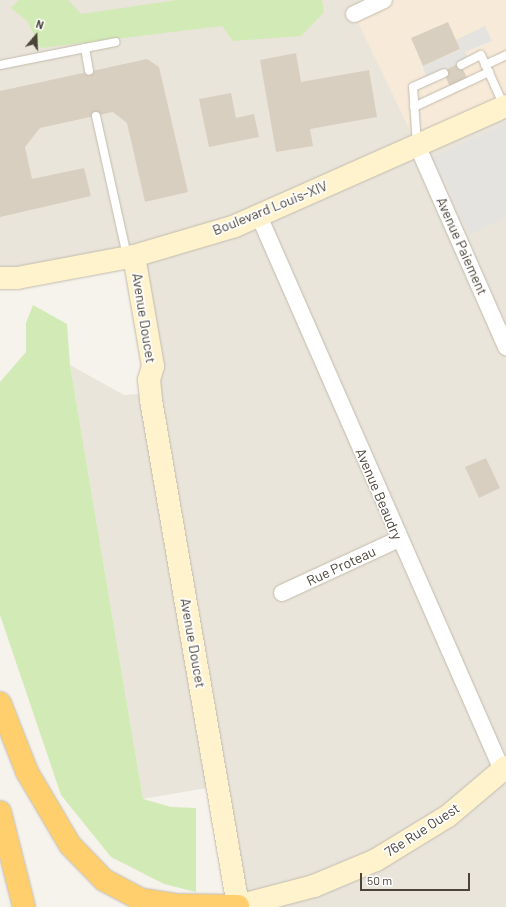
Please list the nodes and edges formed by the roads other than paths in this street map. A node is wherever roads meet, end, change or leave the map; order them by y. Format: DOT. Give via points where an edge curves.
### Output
graph roads {
  1 [pos="384,0"];
  2 [pos="354,14"];
  3 [pos="115,42"];
  4 [pos="84,48"];
  5 [pos="506,55"];
  6 [pos="0,65"];
  7 [pos="461,65"];
  8 [pos="487,69"];
  9 [pos="89,71"];
  10 [pos="444,73"];
  11 [pos="414,107"];
  12 [pos="505,107"];
  13 [pos="96,116"];
  14 [pos="417,146"];
  15 [pos="259,216"];
  16 [pos="127,257"];
  17 [pos="0,278"];
  18 [pos="506,347"];
  19 [pos="399,539"];
  20 [pos="282,593"];
  21 [pos="0,703"];
  22 [pos="504,768"];
  23 [pos="0,812"];
  24 [pos="24,907"];
  25 [pos="237,907"];
  1 -- 2 [label="street"];
  3 -- 4 [label="lane"];
  4 -- 6 [label="lane"];
  4 -- 9 [label="lane"];
  5 -- 8 [label="lane"];
  7 -- 8 [label="lane" via="481,54"];
  8 -- 11 [label="lane"];
  8 -- 12 [label="lane"];
  10 -- 11 [label="lane" via="412,87"];
  11 -- 14 [label="lane"];
  12 -- 14 [label="street, Boulevard Louis-XIV"];
  13 -- 16 [label="lane"];
  14 -- 15 [label="street, Boulevard Louis-XIV"];
  14 -- 18 [label="street, Avenue Paiement"];
  15 -- 16 [label="street, Boulevard Louis-XIV"];
  15 -- 19 [label="street, Avenue Beaudry"];
  16 -- 17 [label="street, Boulevard Louis-XIV" via="18,278"];
  16 -- 25 [label="street, Avenue Doucet" via="153,366 149,380"];
  19 -- 20 [label="street, Rue Proteau"];
  19 -- 22 [label="street, Avenue Beaudry"];
  21 -- 25 [label="highway" via="26,772 70,845 104,880 139,899 176,906"];
  22 -- 25 [label="street, 76e Rue Ouest" via="448,816 376,860 314,886"];
  23 -- 24 [label="highway"];
}
